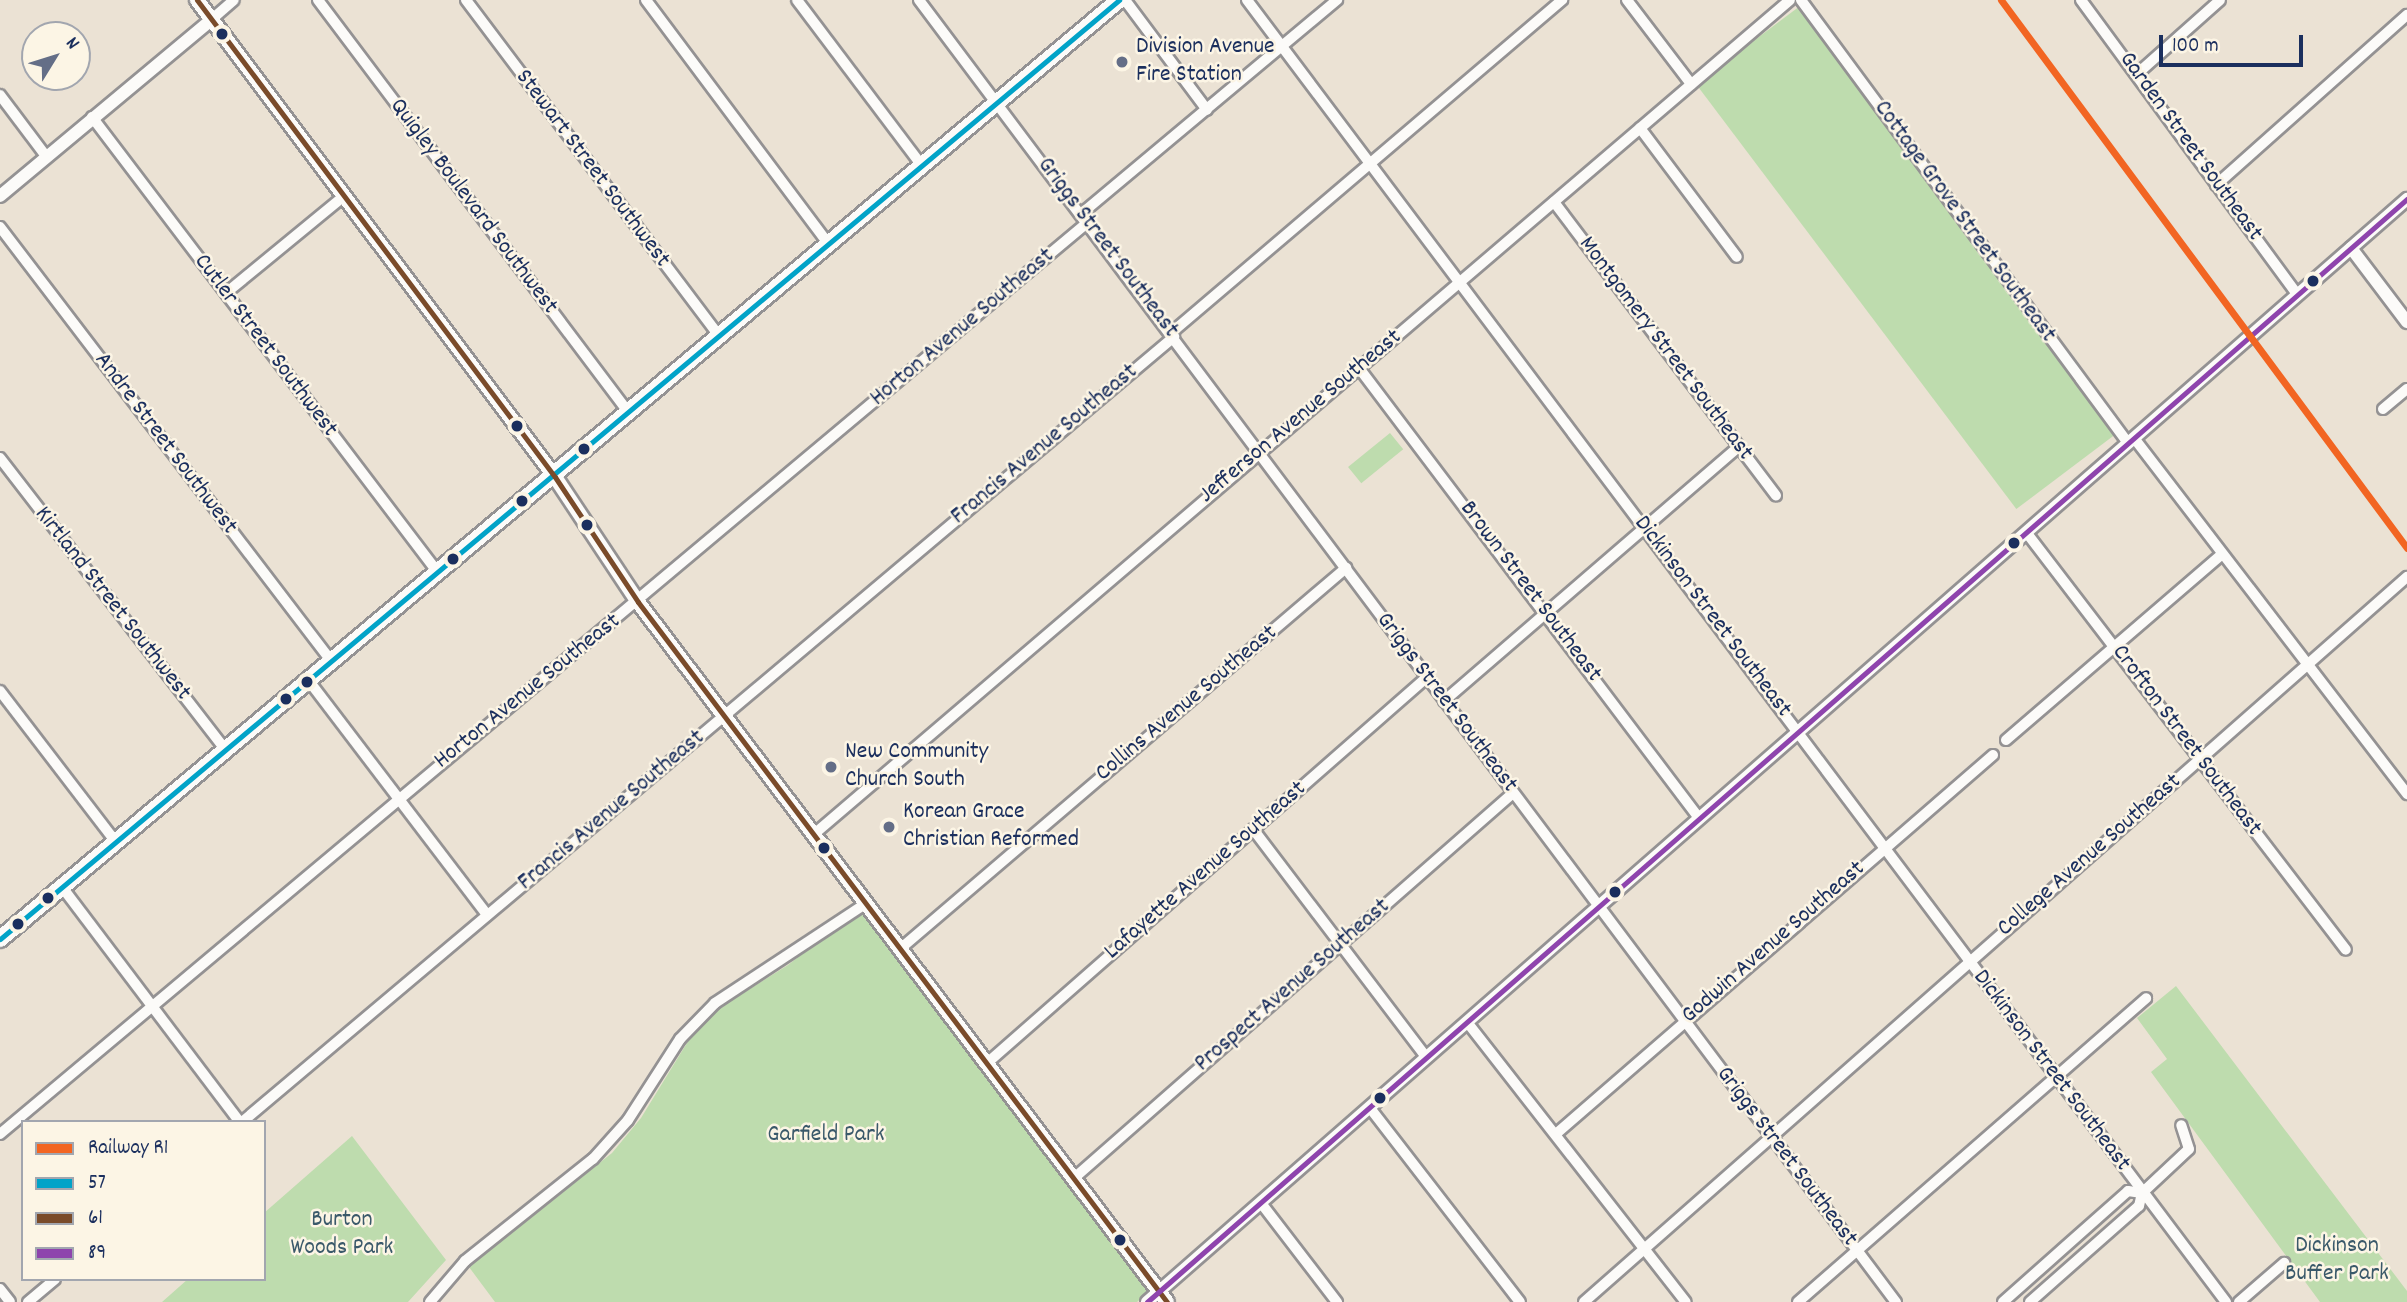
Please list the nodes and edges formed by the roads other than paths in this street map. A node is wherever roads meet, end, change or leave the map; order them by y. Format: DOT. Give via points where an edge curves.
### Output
graph roads {
  1 [pos="197,0"];
  2 [pos="234,0"];
  3 [pos="318,0"];
  4 [pos="466,0"];
  5 [pos="646,0"];
  6 [pos="797,0"];
  7 [pos="919,0"];
  8 [pos="1125,0"];
  9 [pos="1247,0"];
  10 [pos="1337,0"];
  11 [pos="1562,0"];
  12 [pos="1627,0"];
  13 [pos="1790,0"];
  14 [pos="1801,0"];
  15 [pos="2081,0"];
  16 [pos="2220,0"];
  17 [pos="1109,3"];
  18 [pos="2407,15"];
  19 [pos="211,20"];
  20 [pos="1282,46"];
  21 [pos="2137,74"];
  22 [pos="1691,84"];
  23 [pos="0,95"];
  24 [pos="997,103"];
  25 [pos="1207,110"];
  26 [pos="92,117"];
  27 [pos="1640,128"];
  28 [pos="46,156"];
  29 [pos="1371,163"];
  30 [pos="922,166"];
  31 [pos="2216,185"];
  32 [pos="0,196"];
  33 [pos="344,196"];
  34 [pos="2407,199"];
  35 [pos="1553,202"];
  36 [pos="1084,218"];
  37 [pos="0,226"];
  38 [pos="829,245"];
  39 [pos="2351,248"];
  40 [pos="1737,257"];
  41 [pos="1460,282"];
  42 [pos="226,293"];
  43 [pos="2298,295"];
  44 [pos="2407,321"];
  45 [pos="1172,335"];
  46 [pos="720,337"];
  47 [pos="1359,368"];
  48 [pos="2407,389"];
  49 [pos="2383,409"];
  50 [pos="629,413"];
  51 [pos="2131,441"];
  52 [pos="1739,446"];
  53 [pos="1260,451"];
  54 [pos="0,458"];
  55 [pos="555,477"];
  56 [pos="1776,496"];
  57 [pos="1644,529"];
  58 [pos="2026,532"];
  59 [pos="2222,554"];
  60 [pos="1346,568"];
  61 [pos="439,574"];
  62 [pos="2407,577"];
  63 [pos="638,601"];
  64 [pos="1545,612"];
  65 [pos="2115,646"];
  66 [pos="332,662"];
  67 [pos="2308,665"];
  68 [pos="1426,678"];
  69 [pos="309,681"];
  70 [pos="0,691"];
  71 [pos="1444,701"];
  72 [pos="725,717"];
  73 [pos="1799,732"];
  74 [pos="2006,740"];
  75 [pos="226,750"];
  76 [pos="1993,755"];
  77 [pos="2201,759"];
  78 [pos="1513,793"];
  79 [pos="2407,794"];
  80 [pos="399,797"];
  81 [pos="1699,818"];
  82 [pos="1253,829"];
  83 [pos="813,835"];
  84 [pos="116,842"];
  85 [pos="1883,848"];
  86 [pos="62,887"];
  87 [pos="866,904"];
  88 [pos="1597,906"];
  89 [pos="487,915"];
  90 [pos="2,933"];
  91 [pos="1342,944"];
  92 [pos="900,949"];
  93 [pos="2346,950"];
  94 [pos="1970,962"];
  95 [pos="2146,998"];
  96 [pos="153,1006"];
  97 [pos="1467,1022"];
  98 [pos="1684,1022"];
  99 [pos="1426,1057"];
  100 [pos="986,1064"];
  101 [pos="2056,1077"];
  102 [pos="1370,1108"];
  103 [pos="239,1120"];
  104 [pos="243,1120"];
  105 [pos="2181,1125"];
  106 [pos="1558,1133"];
  107 [pos="0,1134"];
  108 [pos="1772,1138"];
  109 [pos="1073,1179"];
  110 [pos="2142,1193"];
  111 [pos="1261,1203"];
  112 [pos="1646,1249"];
  113 [pos="1857,1250"];
  114 [pos="2284,1263"];
  115 [pos="53,1281"];
  116 [pos="0,1289"];
  117 [pos="1163,1297"];
  118 [pos="10,1302"];
  119 [pos="28,1302"];
  120 [pos="430,1302"];
  121 [pos="1147,1302"];
  122 [pos="1337,1302"];
  123 [pos="1520,1302"];
  124 [pos="1584,1302"];
  125 [pos="1686,1302"];
  126 [pos="1798,1302"];
  127 [pos="1896,1302"];
  128 [pos="2003,1302"];
  129 [pos="2030,1302"];
  130 [pos="2226,1302"];
  131 [pos="2239,1302"];
  1 -- 19 [label="main road"];
  2 -- 19 [label="street"];
  3 -- 50 [label="street, Quigley Boulevard Southwest"];
  4 -- 46 [label="street, Stewart Street Southwest"];
  5 -- 38 [label="street"];
  6 -- 30 [label="street"];
  7 -- 24 [label="street, Griggs Street Southeast"];
  8 -- 25 [label="street"];
  9 -- 20 [label="street, Dickinson Street Southeast"];
  10 -- 20 [label="street, Horton Avenue Southeast"];
  11 -- 29 [label="street, Francis Avenue Southeast"];
  12 -- 22 [label="street"];
  13 -- 22 [label="street, Jefferson Avenue Southeast"];
  14 -- 51 [label="street, Cottage Grove Street Southeast"];
  15 -- 21 [label="street, Garden Street Southeast"];
  16 -- 21 [label="street"];
  17 -- 24 [label="main road"];
  18 -- 31 [label="street"];
  19 -- 26 [label="street"];
  19 -- 33 [label="main road"];
  20 -- 25 [label="street, Horton Avenue Southeast"];
  20 -- 29 [label="street, Dickinson Street Southeast"];
  21 -- 31 [label="street, Garden Street Southeast"];
  22 -- 27 [label="street, Jefferson Avenue Southeast"];
  23 -- 28 [label="street"];
  24 -- 30 [label="main road"];
  24 -- 36 [label="street, Griggs Street Southeast"];
  25 -- 36 [label="street, Horton Avenue Southeast"];
  26 -- 28 [label="street"];
  26 -- 42 [label="street, Cutler Street Southwest"];
  27 -- 35 [label="street, Jefferson Avenue Southeast"];
  27 -- 40 [label="street"];
  28 -- 32 [label="street"];
  29 -- 41 [label="street, Dickinson Street Southeast"];
  29 -- 45 [label="street, Francis Avenue Southeast"];
  30 -- 38 [label="main road"];
  31 -- 43 [label="street, Garden Street Southeast"];
  33 -- 42 [label="street"];
  33 -- 55 [label="main road"];
  34 -- 39 [label="street"];
  35 -- 41 [label="street, Jefferson Avenue Southeast"];
  35 -- 52 [label="street, Montgomery Street Southeast"];
  36 -- 45 [label="street, Griggs Street Southeast"];
  36 -- 63 [label="street, Horton Avenue Southeast"];
  37 -- 66 [label="street, Andre Street Southwest"];
  38 -- 46 [label="main road"];
  39 -- 43 [label="street"];
  39 -- 44 [label="street"];
  41 -- 47 [label="street, Jefferson Avenue Southeast"];
  41 -- 57 [label="street, Dickinson Street Southeast"];
  42 -- 61 [label="street, Cutler Street Southwest"];
  43 -- 51 [label="street"];
  45 -- 53 [label="street, Griggs Street Southeast"];
  45 -- 72 [label="street, Francis Avenue Southeast"];
  46 -- 50 [label="main road"];
  47 -- 53 [label="street, Jefferson Avenue Southeast"];
  47 -- 64 [label="street, Brown Street Southeast"];
  48 -- 49 [label="street"];
  50 -- 55 [label="main road"];
  51 -- 58 [label="street"];
  51 -- 59 [label="street, Cottage Grove Street Southeast"];
  52 -- 56 [label="street, Montgomery Street Southeast"];
  52 -- 57 [label="street"];
  53 -- 60 [label="street, Griggs Street Southeast"];
  53 -- 83 [label="street, Jefferson Avenue Southeast"];
  54 -- 75 [label="street, Kirtland Street Southwest"];
  55 -- 61 [label="main road"];
  55 -- 63 [label="main road"];
  57 -- 64 [label="street"];
  57 -- 73 [label="street, Dickinson Street Southeast"];
  58 -- 65 [label="street, Crofton Street Southeast"];
  58 -- 73 [label="street"];
  59 -- 65 [label="street"];
  59 -- 67 [label="street, Cottage Grove Street Southeast"];
  60 -- 68 [label="street, Griggs Street Southeast"];
  60 -- 92 [label="street, Collins Avenue Southeast"];
  61 -- 66 [label="main road"];
  62 -- 67 [label="street, College Avenue Southeast"];
  63 -- 72 [label="main road"];
  63 -- 80 [label="street, Horton Avenue Southeast"];
  64 -- 71 [label="street"];
  64 -- 81 [label="street, Brown Street Southeast"];
  65 -- 74 [label="street"];
  65 -- 77 [label="street, Crofton Street Southeast"];
  66 -- 69 [label="main road"];
  67 -- 77 [label="street, College Avenue Southeast"];
  67 -- 79 [label="street, Cottage Grove Street Southeast"];
  68 -- 71 [label="street, Griggs Street Southeast"];
  68 -- 82 [label="street, Lafayette Avenue Southeast"];
  69 -- 75 [label="main road"];
  69 -- 80 [label="street"];
  70 -- 84 [label="street"];
  71 -- 78 [label="street, Griggs Street Southeast"];
  72 -- 83 [label="main road"];
  72 -- 89 [label="street, Francis Avenue Southeast"];
  73 -- 81 [label="street"];
  73 -- 85 [label="street, Dickinson Street Southeast"];
  75 -- 84 [label="main road"];
  76 -- 85 [label="street, Godwin Avenue Southeast"];
  77 -- 93 [label="street, Crofton Street Southeast"];
  77 -- 94 [label="street, College Avenue Southeast"];
  78 -- 88 [label="street, Griggs Street Southeast"];
  78 -- 91 [label="street, Prospect Avenue Southeast"];
  80 -- 89 [label="street"];
  80 -- 96 [label="street, Horton Avenue Southeast"];
  81 -- 88 [label="street"];
  82 -- 91 [label="street"];
  82 -- 100 [label="street, Lafayette Avenue Southeast"];
  83 -- 87 [label="main road"];
  84 -- 86 [label="main road"];
  85 -- 94 [label="street, Dickinson Street Southeast"];
  85 -- 98 [label="street, Godwin Avenue Southeast"];
  86 -- 90 [label="main road"];
  86 -- 96 [label="street"];
  87 -- 92 [label="main road"];
  87 -- 120 [label="street" via="715,1003 680,1039 628,1120 593,1158 465,1261"];
  88 -- 97 [label="street"];
  88 -- 98 [label="street, Griggs Street Southeast"];
  89 -- 104 [label="street, Francis Avenue Southeast"];
  91 -- 99 [label="street"];
  91 -- 109 [label="street, Prospect Avenue Southeast"];
  92 -- 100 [label="main road"];
  94 -- 101 [label="street, Dickinson Street Southeast"];
  94 -- 108 [label="street, College Avenue Southeast"];
  95 -- 101 [label="street"];
  96 -- 103 [label="street"];
  96 -- 107 [label="street, Horton Avenue Southeast"];
  97 -- 99 [label="street"];
  97 -- 106 [label="street"];
  98 -- 106 [label="street, Godwin Avenue Southeast"];
  98 -- 108 [label="street, Griggs Street Southeast"];
  99 -- 102 [label="street"];
  100 -- 109 [label="main road"];
  101 -- 110 [label="street, Dickinson Street Southeast"];
  101 -- 113 [label="street"];
  102 -- 111 [label="street"];
  102 -- 123 [label="street"];
  105 -- 110 [label="street" via="2189,1149"];
  106 -- 112 [label="street"];
  108 -- 112 [label="street, College Avenue Southeast"];
  108 -- 113 [label="street, Griggs Street Southeast"];
  109 -- 117 [label="main road"];
  110 -- 128 [label="street" via="2128,1191"];
  110 -- 129 [label="street" via="2139,1206"];
  110 -- 130 [label="street, Dickinson Street Southeast"];
  111 -- 117 [label="street"];
  111 -- 122 [label="street"];
  112 -- 124 [label="street, College Avenue Southeast"];
  112 -- 125 [label="street"];
  113 -- 126 [label="street"];
  113 -- 127 [label="street, Griggs Street Southeast"];
  114 -- 131 [label="street"];
  115 -- 119 [label="street"];
  116 -- 118 [label="street"];
  117 -- 121 [label="street"];
}
